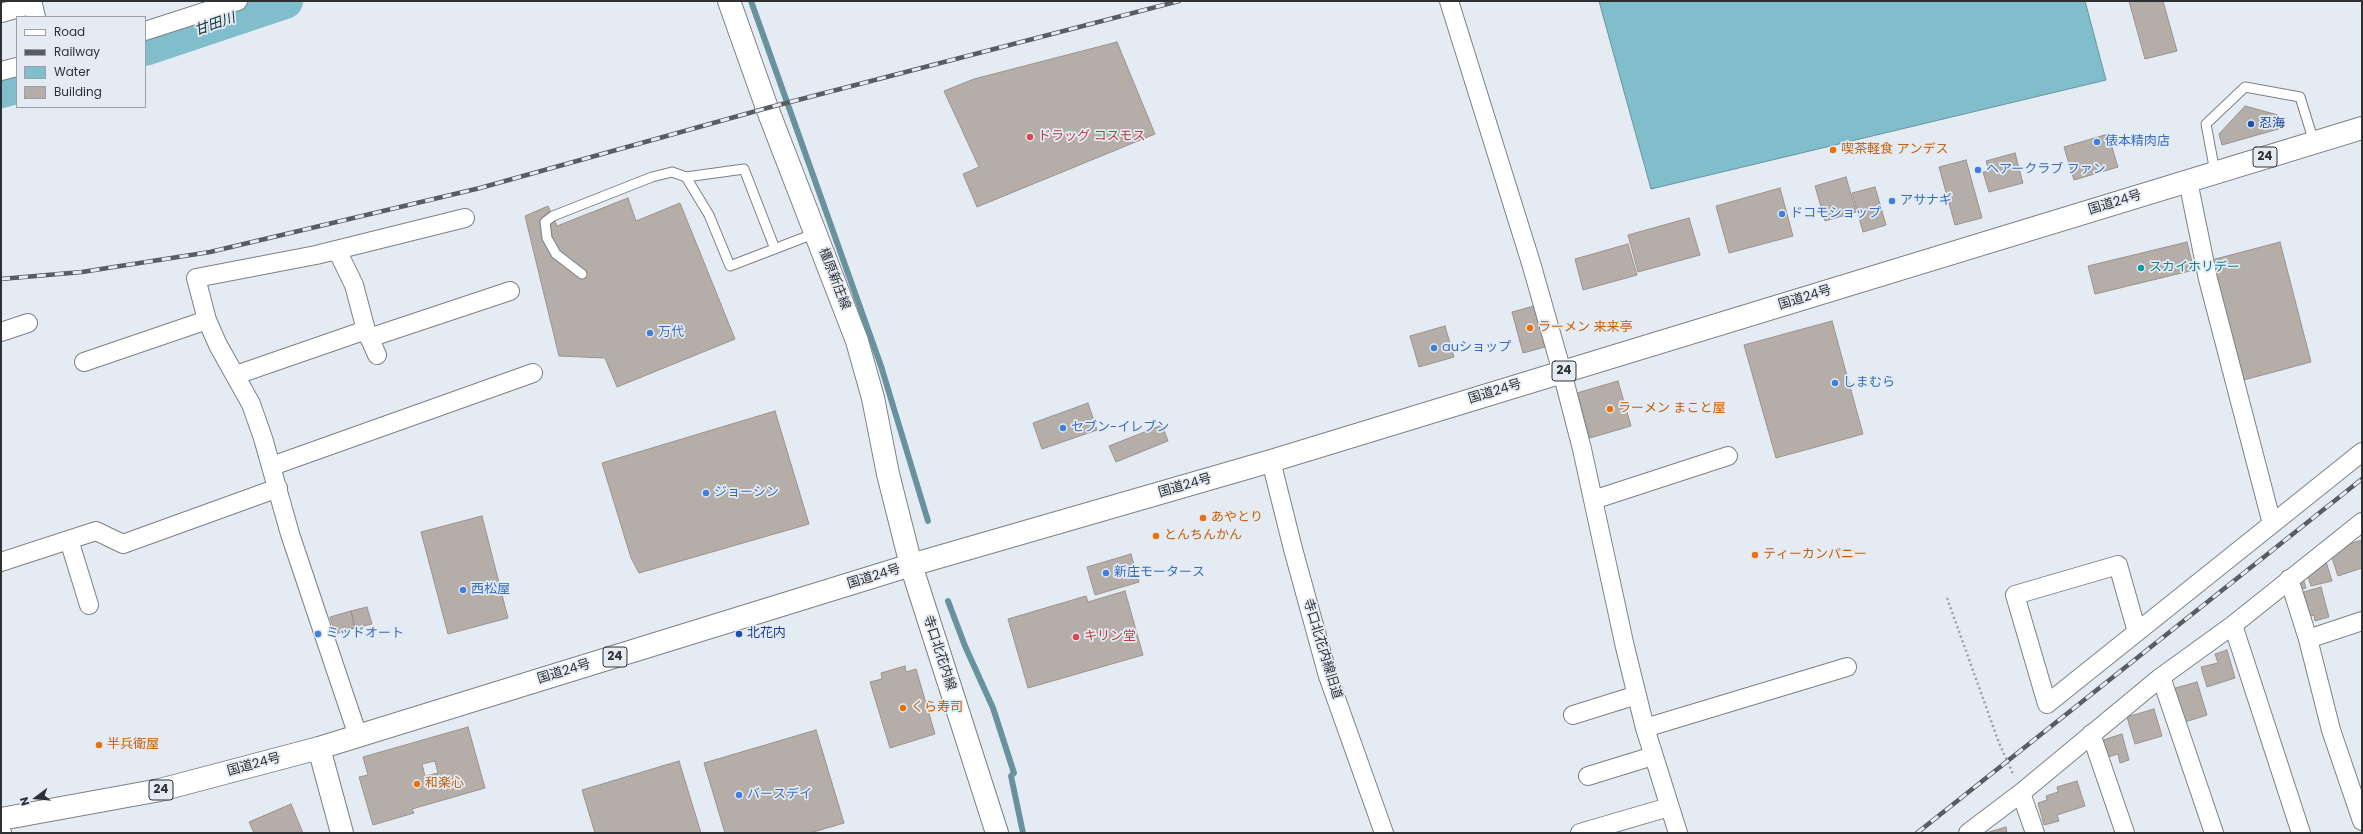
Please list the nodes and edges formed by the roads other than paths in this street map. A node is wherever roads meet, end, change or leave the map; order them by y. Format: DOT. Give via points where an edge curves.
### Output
graph roads {
  1 [pos="238,1"];
  2 [pos="729,1"];
  3 [pos="1449,1"];
  4 [pos="1,13"];
  5 [pos="36,16"];
  6 [pos="146,31"];
  7 [pos="16,67"];
  8 [pos="1,71"];
  9 [pos="2362,128"];
  10 [pos="2314,142"];
  11 [pos="2215,172"];
  12 [pos="686,177"];
  13 [pos="2188,181"];
  14 [pos="465,218"];
  15 [pos="816,233"];
  16 [pos="775,249"];
  17 [pos="337,250"];
  18 [pos="582,274"];
  19 [pos="510,291"];
  20 [pos="207,320"];
  21 [pos="28,323"];
  22 [pos="1,332"];
  23 [pos="368,334"];
  24 [pos="377,354"];
  25 [pos="84,362"];
  26 [pos="1562,372"];
  27 [pos="532,373"];
  28 [pos="236,375"];
  29 [pos="2362,452"];
  30 [pos="1728,456"];
  31 [pos="1271,461"];
  32 [pos="272,466"];
  33 [pos="278,488"];
  34 [pos="1593,500"];
  35 [pos="2362,522"];
  36 [pos="2272,524"];
  37 [pos="69,540"];
  38 [pos="1,562"];
  39 [pos="911,565"];
  40 [pos="2289,579"];
  41 [pos="89,605"];
  42 [pos="2233,625"];
  43 [pos="2361,627"];
  44 [pos="2136,632"];
  45 [pos="2308,639"];
  46 [pos="1847,667"];
  47 [pos="2161,676"];
  48 [pos="1637,695"];
  49 [pos="1573,715"];
  50 [pos="1645,728"];
  51 [pos="2091,734"];
  52 [pos="358,736"];
  53 [pos="319,748"];
  54 [pos="1653,756"];
  55 [pos="1588,776"];
  56 [pos="2021,793"];
  57 [pos="1669,807"];
  58 [pos="1,819"];
  59 [pos="2362,821"];
  60 [pos="342,833"];
  61 [pos="997,833"];
  62 [pos="1384,833"];
  63 [pos="1580,833"];
  64 [pos="1678,833"];
  65 [pos="1968,833"];
  66 [pos="2035,833"];
  67 [pos="2125,833"];
  68 [pos="2214,833"];
  69 [pos="2302,833"];
  1 -- 6 [label="street"];
  2 -- 15 [label="main road, 橿原新庄線"];
  3 -- 26 [label="street" via="1529,255"];
  4 -- 5 [label="street" via="33,4"];
  7 -- 8 [label="street"];
  9 -- 10 [label="main road, 国道24号 / 24"];
  10 -- 11 [label="main road, 国道24号 / 24"];
  10 -- 11 [label="lane" via="2300,97 2245,87 2206,124"];
  11 -- 13 [label="main road, 国道24号 / 24"];
  12 -- 16 [label="lane" via="744,169"];
  12 -- 16 [label="lane" via="709,215 730,266"];
  12 -- 18 [label="lane" via="672,172 652,177 553,216 545,222 547,238 556,254"];
  13 -- 26 [label="main road, 国道24号 / 24"];
  13 -- 36 [label="street" via="2210,286"];
  14 -- 17 [label="street"];
  15 -- 16 [label="lane"];
  15 -- 39 [label="main road, 橿原新庄線" via="844,304 866,371"];
  17 -- 20 [label="street" via="196,278"];
  17 -- 23 [label="street" via="354,285"];
  19 -- 23 [label="street"];
  20 -- 25 [label="street"];
  20 -- 28 [label="street"];
  21 -- 22 [label="street"];
  23 -- 24 [label="street"];
  23 -- 28 [label="street"];
  26 -- 31 [label="main road, 国道24号 / 24"];
  26 -- 34 [label="street"];
  27 -- 32 [label="street"];
  28 -- 32 [label="street" via="251,404"];
  29 -- 36 [label="street"];
  30 -- 34 [label="street"];
  31 -- 39 [label="main road, 国道24号 / 24"];
  31 -- 62 [label="street, 寺口北花内線旧道" via="1328,676"];
  32 -- 33 [label="street"];
  33 -- 37 [label="street" via="122,544 96,531"];
  33 -- 52 [label="street" via="290,534"];
  34 -- 48 [label="street"];
  35 -- 40 [label="street"];
  36 -- 44 [label="street"];
  37 -- 38 [label="street"];
  37 -- 41 [label="street"];
  39 -- 52 [label="main road, 国道24号 / 24"];
  39 -- 61 [label="main road, 寺口北花内線"];
  40 -- 42 [label="street"];
  40 -- 45 [label="street"];
  42 -- 47 [label="street"];
  42 -- 69 [label="street"];
  43 -- 45 [label="street"];
  44 -- 44 [label="street" via="2047,704 2015,595 2118,565"];
  45 -- 59 [label="street" via="2331,730"];
  46 -- 50 [label="street"];
  47 -- 51 [label="street"];
  47 -- 68 [label="street"];
  48 -- 49 [label="street"];
  48 -- 50 [label="street"];
  50 -- 54 [label="street"];
  51 -- 56 [label="street"];
  51 -- 67 [label="street"];
  52 -- 53 [label="main road, 国道24号 / 24"];
  53 -- 58 [label="main road, 国道24号 / 24" via="160,790"];
  53 -- 60 [label="main road"];
  54 -- 55 [label="street"];
  54 -- 57 [label="street"];
  56 -- 65 [label="street"];
  56 -- 66 [label="street"];
  57 -- 63 [label="street"];
  57 -- 64 [label="street"];
}
